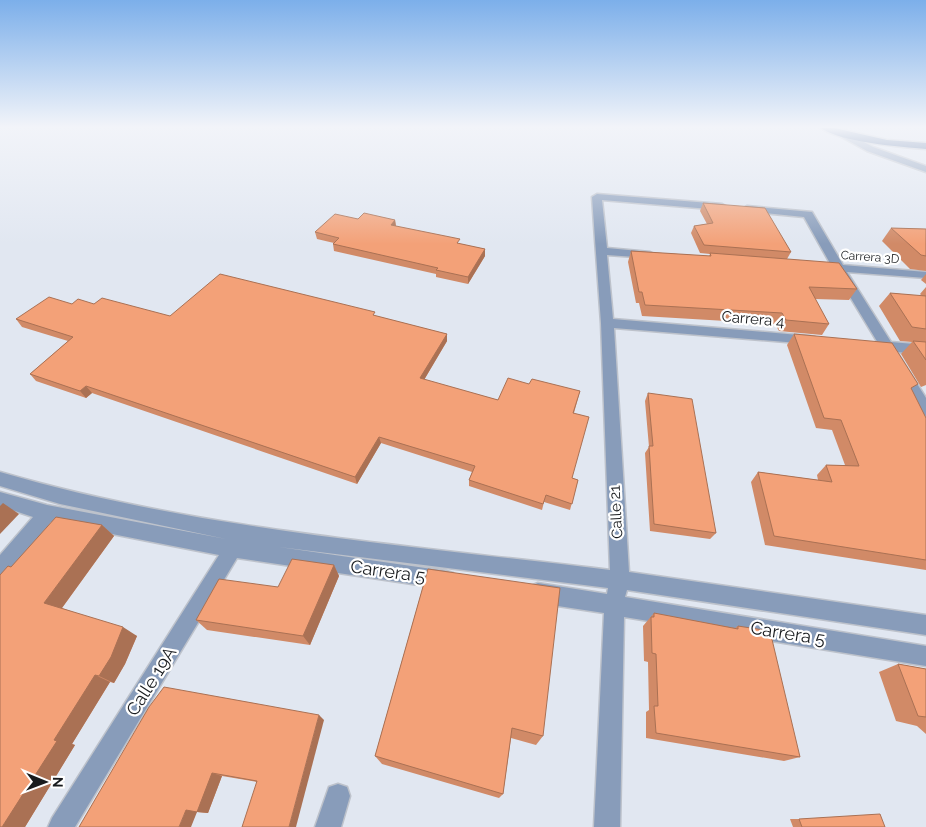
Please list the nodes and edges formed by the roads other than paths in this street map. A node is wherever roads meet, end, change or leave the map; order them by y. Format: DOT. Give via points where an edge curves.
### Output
graph roads {
  1 [pos="602,251"];
  2 [pos="661,256"];
  3 [pos="819,267"];
  4 [pos="839,269"];
  5 [pos="926,276"];
  6 [pos="607,323"];
  7 [pos="820,341"];
  8 [pos="869,344"];
  9 [pos="888,346"];
  10 [pos="926,350"];
  11 [pos="926,410"];
  12 [pos="0,479"];
  13 [pos="0,499"];
  14 [pos="47,513"];
  15 [pos="237,542"];
  16 [pos="0,569"];
  17 [pos="620,580"];
  18 [pos="467,583"];
  19 [pos="516,590"];
  20 [pos="614,604"];
  21 [pos="926,625"];
  22 [pos="926,656"];
  23 [pos="338,796"];
  24 [pos="60,827"];
  25 [pos="328,827"];
  26 [pos="606,827"];
  1 -- 2 [label="street"];
  1 -- 4 [label="street, Calle 21" via="597,197 808,214"];
  1 -- 6 [label="street, Calle 21"];
  3 -- 4 [label="street, Carrera 3D"];
  4 -- 5 [label="street, Carrera 3D"];
  4 -- 9 [label="street"];
  6 -- 7 [label="street, Carrera 4"];
  6 -- 17 [label="street, Calle 21"];
  8 -- 9 [label="street"];
  9 -- 10 [label="street"];
  9 -- 11 [label="street"];
  12 -- 15 [label="street, Carrera 5"];
  13 -- 14 [label="street, Carrera 5"];
  14 -- 15 [label="street, Carrera 5"];
  14 -- 16 [label="street"];
  15 -- 17 [label="street, Carrera 5"];
  15 -- 18 [label="street, Carrera 5"];
  15 -- 24 [label="street, Calle 19A"];
  17 -- 20 [label="street, Calle 21"];
  17 -- 21 [label="street, Carrera 5"];
  19 -- 20 [label="street, Carrera 5"];
  20 -- 22 [label="street, Carrera 5"];
  20 -- 26 [label="street, Calle 21"];
  23 -- 25 [label="street"];
}
